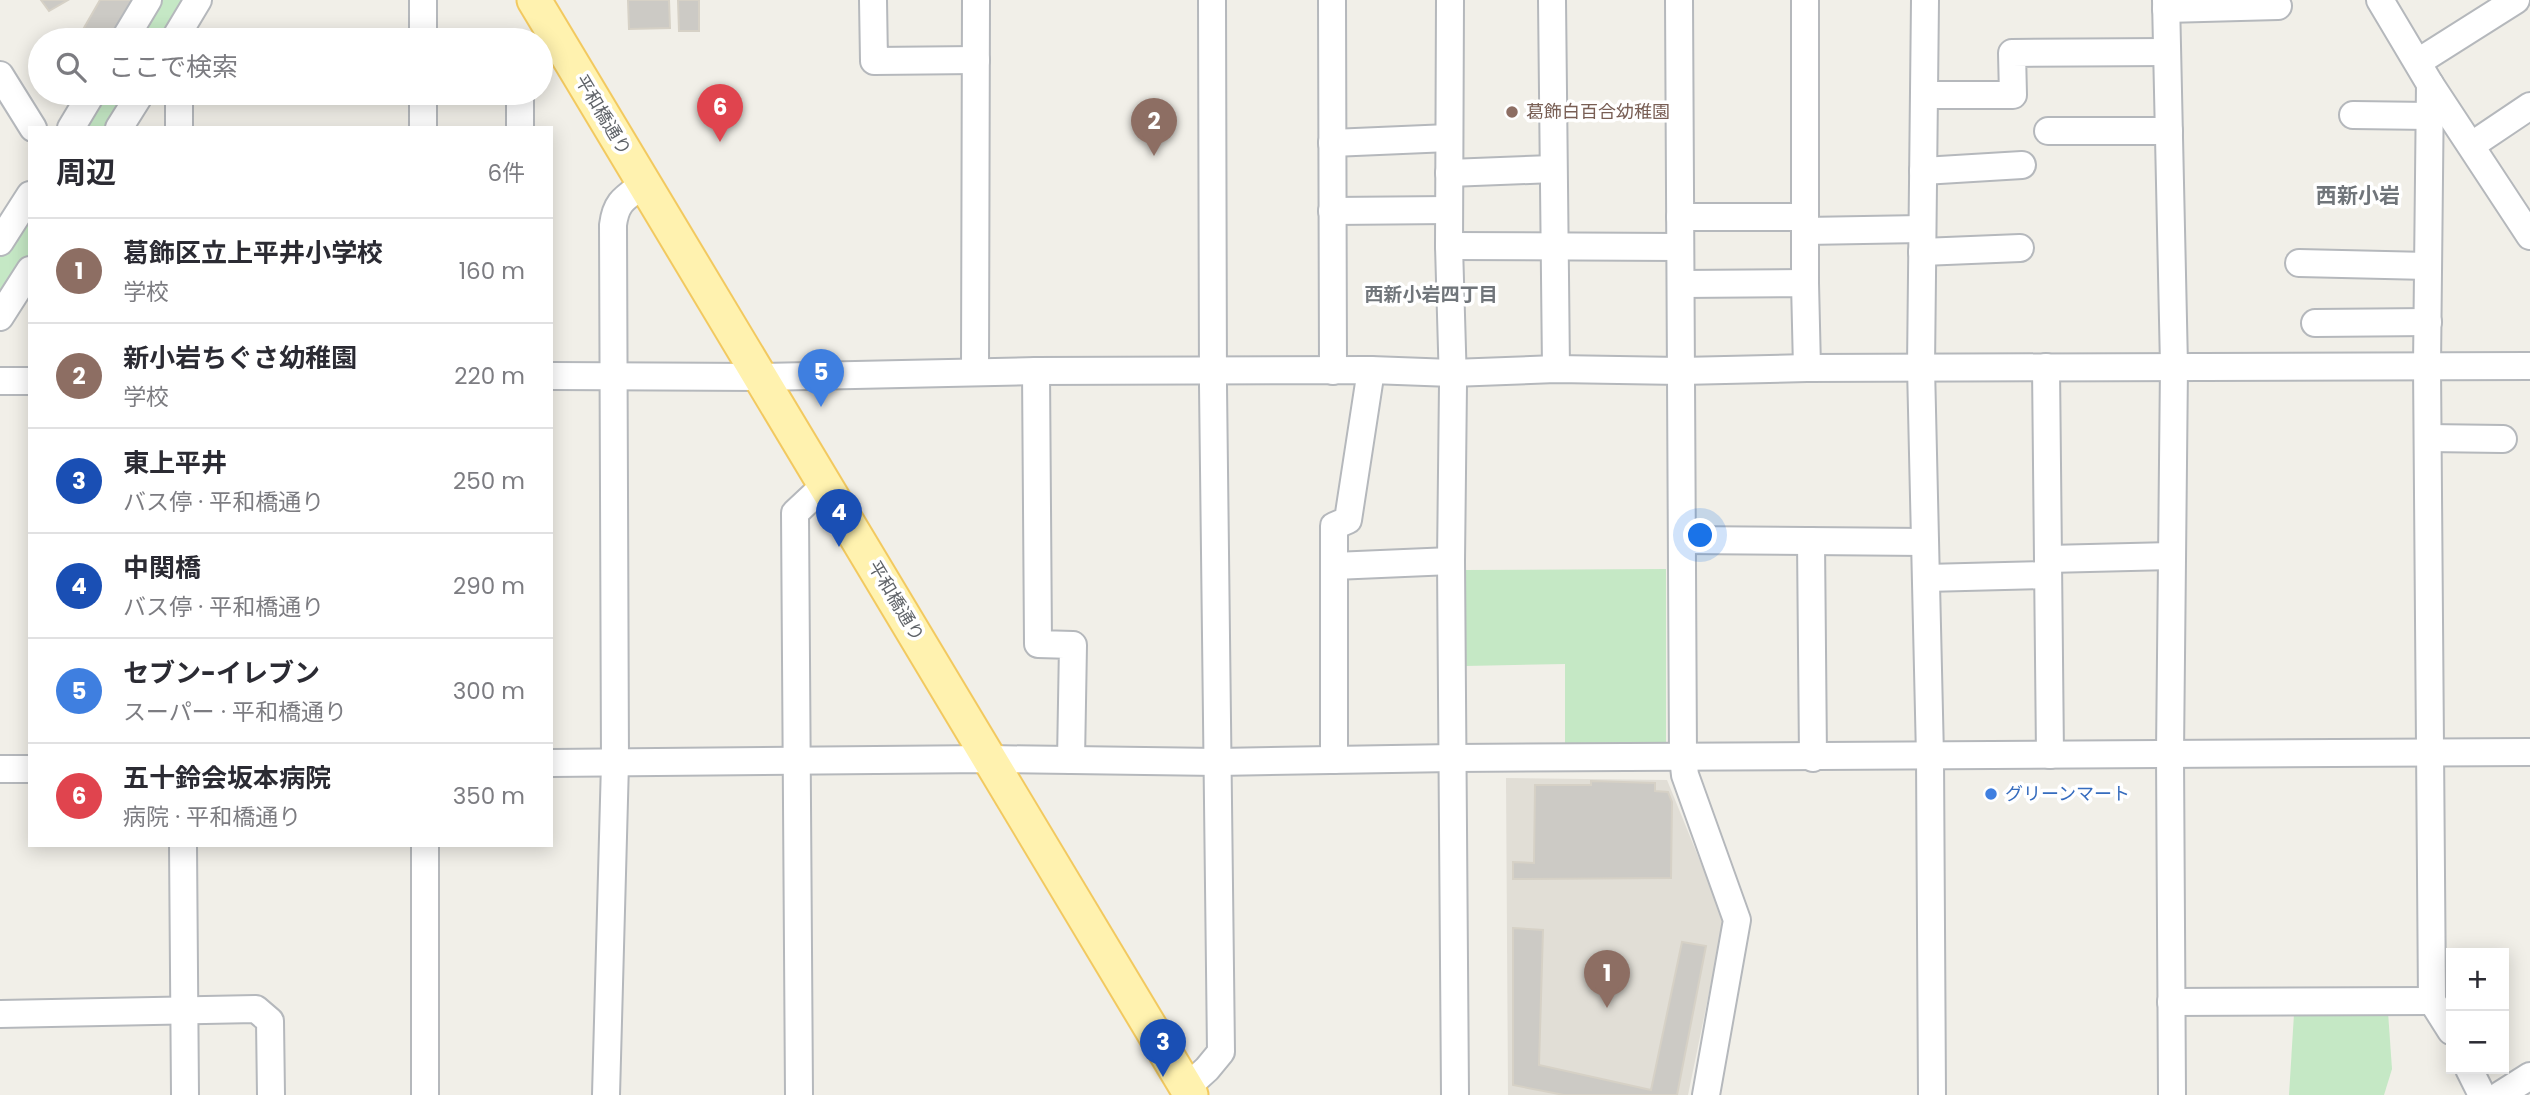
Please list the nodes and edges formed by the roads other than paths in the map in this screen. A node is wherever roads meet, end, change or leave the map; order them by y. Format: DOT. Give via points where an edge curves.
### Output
graph roads {
  1 [pos="148,0"];
  2 [pos="198,0"];
  3 [pos="423,0"];
  4 [pos="534,0"];
  5 [pos="873,0"];
  6 [pos="976,0"];
  7 [pos="1212,0"];
  8 [pos="1332,0"];
  9 [pos="1450,0"];
  10 [pos="1552,0"];
  11 [pos="1679,0"];
  12 [pos="1805,0"];
  13 [pos="1925,0"];
  14 [pos="2380,0"];
  15 [pos="2516,0"];
  16 [pos="2166,4"];
  17 [pos="2278,6"];
  18 [pos="131,28"];
  19 [pos="181,28"];
  20 [pos="423,28"];
  21 [pos="544,28"];
  22 [pos="553,49"];
  23 [pos="2167,52"];
  24 [pos="976,60"];
  25 [pos="2424,73"];
  26 [pos="0,75"];
  27 [pos="1924,95"];
  28 [pos="85,105"];
  29 [pos="133,105"];
  30 [pos="179,105"];
  31 [pos="423,105"];
  32 [pos="520,105"];
  33 [pos="2530,106"];
  34 [pos="2353,115"];
  35 [pos="2430,116"];
  36 [pos="32,126"];
  37 [pos="72,126"];
  38 [pos="120,126"];
  39 [pos="179,126"];
  40 [pos="423,126"];
  41 [pos="520,126"];
  42 [pos="2048,131"];
  43 [pos="2168,131"];
  44 [pos="1449,138"];
  45 [pos="1332,143"];
  46 [pos="2472,145"];
  47 [pos="2022,165"];
  48 [pos="1553,169"];
  49 [pos="1923,171"];
  50 [pos="1449,173"];
  51 [pos="644,184"];
  52 [pos="28,198"];
  53 [pos="1449,210"];
  54 [pos="1332,211"];
  55 [pos="1680,217"];
  56 [pos="1805,224"];
  57 [pos="2530,236"];
  58 [pos="1922,240"];
  59 [pos="0,242"];
  60 [pos="1554,245"];
  61 [pos="1449,246"];
  62 [pos="1680,247"];
  63 [pos="2020,248"];
  64 [pos="2299,263"];
  65 [pos="2428,266"];
  66 [pos="28,273"];
  67 [pos="1805,283"];
  68 [pos="1681,284"];
  69 [pos="0,317"];
  70 [pos="2427,322"];
  71 [pos="2315,323"];
  72 [pos="2046,366"];
  73 [pos="2174,366"];
  74 [pos="2427,366"];
  75 [pos="2530,366"];
  76 [pos="1921,367"];
  77 [pos="1807,368"];
  78 [pos="1556,369"];
  79 [pos="1371,370"];
  80 [pos="1036,371"];
  81 [pos="1333,371"];
  82 [pos="1681,371"];
  83 [pos="975,372"];
  84 [pos="1213,372"];
  85 [pos="1452,373"];
  86 [pos="553,376"];
  87 [pos="614,377"];
  88 [pos="761,377"];
  89 [pos="0,380"];
  90 [pos="28,381"];
  91 [pos="2428,438"];
  92 [pos="2503,439"];
  93 [pos="826,484"];
  94 [pos="1683,540"];
  95 [pos="1811,541"];
  96 [pos="1925,542"];
  97 [pos="2172,556"];
  98 [pos="1451,561"];
  99 [pos="1334,566"];
  100 [pos="2048,567"];
  101 [pos="1926,578"];
  102 [pos="2432,752"];
  103 [pos="2530,752"];
  104 [pos="2170,754"];
  105 [pos="1930,755"];
  106 [pos="2050,755"];
  107 [pos="1683,757"];
  108 [pos="1453,758"];
  109 [pos="1813,758"];
  110 [pos="989,759"];
  111 [pos="1071,760"];
  112 [pos="1334,760"];
  113 [pos="796,762"];
  114 [pos="1218,762"];
  115 [pos="553,763"];
  116 [pos="615,763"];
  117 [pos="0,769"];
  118 [pos="28,769"];
  119 [pos="183,847"];
  120 [pos="425,847"];
  121 [pos="2432,1001"];
  122 [pos="2171,1002"];
  123 [pos="184,1010"];
  124 [pos="0,1014"];
  125 [pos="2446,1023"];
  126 [pos="2472,1074"];
  127 [pos="2530,1076"];
  128 [pos="1189,1091"];
  129 [pos="185,1095"];
  130 [pos="271,1095"];
  131 [pos="425,1095"];
  132 [pos="606,1095"];
  133 [pos="799,1095"];
  134 [pos="1455,1095"];
  135 [pos="1706,1095"];
  136 [pos="1932,1095"];
  137 [pos="2172,1095"];
  138 [pos="2482,1095"];
  139 [pos="2500,1095"];
  1 -- 18 [label="street"];
  2 -- 19 [label="street"];
  3 -- 20 [label="street"];
  4 -- 21 [label="main road, 平和橋通り"];
  5 -- 24 [label="street" via="874,61"];
  6 -- 24 [label="street"];
  7 -- 84 [label="street"];
  8 -- 45 [label="street"];
  9 -- 44 [label="street"];
  10 -- 48 [label="street"];
  11 -- 55 [label="street"];
  12 -- 56 [label="street"];
  13 -- 27 [label="street"];
  14 -- 25 [label="street"];
  15 -- 25 [label="street"];
  16 -- 17 [label="street"];
  16 -- 23 [label="street"];
  22 -- 51 [label="main road, 平和橋通り"];
  23 -- 27 [label="street" via="2012,53 2013,95"];
  23 -- 43 [label="street"];
  24 -- 83 [label="street"];
  25 -- 35 [label="street"];
  25 -- 46 [label="street"];
  26 -- 36 [label="street"];
  27 -- 49 [label="street"];
  28 -- 37 [label="street"];
  29 -- 38 [label="street"];
  30 -- 39 [label="street"];
  31 -- 40 [label="street"];
  32 -- 41 [label="street"];
  33 -- 46 [label="street"];
  34 -- 35 [label="street"];
  35 -- 65 [label="street"];
  42 -- 43 [label="street"];
  43 -- 73 [label="street"];
  44 -- 45 [label="street"];
  44 -- 50 [label="street"];
  45 -- 54 [label="street"];
  46 -- 57 [label="street"];
  47 -- 49 [label="street"];
  48 -- 50 [label="street"];
  48 -- 60 [label="street"];
  49 -- 58 [label="street"];
  50 -- 53 [label="street"];
  51 -- 87 [label="street" via="615,209"];
  51 -- 88 [label="main road, 平和橋通り"];
  52 -- 59 [label="street"];
  53 -- 54 [label="street"];
  53 -- 61 [label="street"];
  54 -- 81 [label="street"];
  55 -- 56 [label="street"];
  55 -- 62 [label="street"];
  56 -- 58 [label="street"];
  56 -- 67 [label="street"];
  58 -- 63 [label="street"];
  58 -- 76 [label="street"];
  60 -- 61 [label="street"];
  60 -- 62 [label="street"];
  60 -- 78 [label="street"];
  61 -- 85 [label="street"];
  62 -- 68 [label="street"];
  64 -- 65 [label="street"];
  65 -- 70 [label="street"];
  66 -- 69 [label="street"];
  67 -- 68 [label="street"];
  67 -- 77 [label="street"];
  68 -- 82 [label="street"];
  70 -- 71 [label="street"];
  70 -- 74 [label="street"];
  72 -- 73 [label="street"];
  72 -- 76 [label="street"];
  72 -- 100 [label="street"];
  73 -- 74 [label="street"];
  73 -- 97 [label="street"];
  74 -- 75 [label="street"];
  74 -- 91 [label="street"];
  76 -- 77 [label="street"];
  76 -- 96 [label="street"];
  77 -- 82 [label="street"];
  78 -- 82 [label="street"];
  78 -- 85 [label="street"];
  79 -- 81 [label="street"];
  79 -- 85 [label="street"];
  79 -- 99 [label="street" via="1348,520 1334,526"];
  80 -- 83 [label="street"];
  80 -- 84 [label="street"];
  80 -- 111 [label="street" via="1038,644 1073,645"];
  81 -- 84 [label="street"];
  82 -- 94 [label="street"];
  83 -- 88 [label="street"];
  84 -- 114 [label="street"];
  85 -- 98 [label="street"];
  86 -- 87 [label="street"];
  87 -- 88 [label="street"];
  87 -- 116 [label="street"];
  88 -- 93 [label="main road, 平和橋通り"];
  89 -- 90 [label="street"];
  91 -- 92 [label="street"];
  91 -- 102 [label="street"];
  93 -- 110 [label="main road, 平和橋通り"];
  93 -- 113 [label="street" via="795,513"];
  94 -- 95 [label="street"];
  94 -- 107 [label="street"];
  95 -- 96 [label="street"];
  95 -- 109 [label="street"];
  96 -- 101 [label="street"];
  97 -- 100 [label="street"];
  97 -- 104 [label="street"];
  98 -- 99 [label="street"];
  98 -- 108 [label="street"];
  99 -- 112 [label="street"];
  100 -- 101 [label="street"];
  100 -- 106 [label="street"];
  101 -- 105 [label="street"];
  102 -- 103 [label="street"];
  102 -- 104 [label="street"];
  102 -- 121 [label="street"];
  104 -- 106 [label="street"];
  104 -- 122 [label="street"];
  105 -- 106 [label="street"];
  105 -- 109 [label="street"];
  105 -- 136 [label="street"];
  107 -- 108 [label="street"];
  107 -- 109 [label="street"];
  107 -- 135 [label="street" via="1685,775 1737,920"];
  108 -- 112 [label="street"];
  108 -- 134 [label="street"];
  110 -- 111 [label="street"];
  110 -- 113 [label="street"];
  110 -- 128 [label="main road, 平和橋通り"];
  111 -- 114 [label="street"];
  112 -- 114 [label="street"];
  113 -- 116 [label="street"];
  113 -- 133 [label="street"];
  114 -- 128 [label="street" via="1220,1052"];
  115 -- 116 [label="street"];
  116 -- 132 [label="street"];
  117 -- 118 [label="street"];
  119 -- 123 [label="street"];
  120 -- 131 [label="street"];
  121 -- 122 [label="street"];
  121 -- 125 [label="street"];
  122 -- 137 [label="street"];
  123 -- 124 [label="street"];
  123 -- 129 [label="street"];
  123 -- 130 [label="street" via="257,1009 270,1021"];
  126 -- 138 [label="street"];
  127 -- 139 [label="street"];
}
